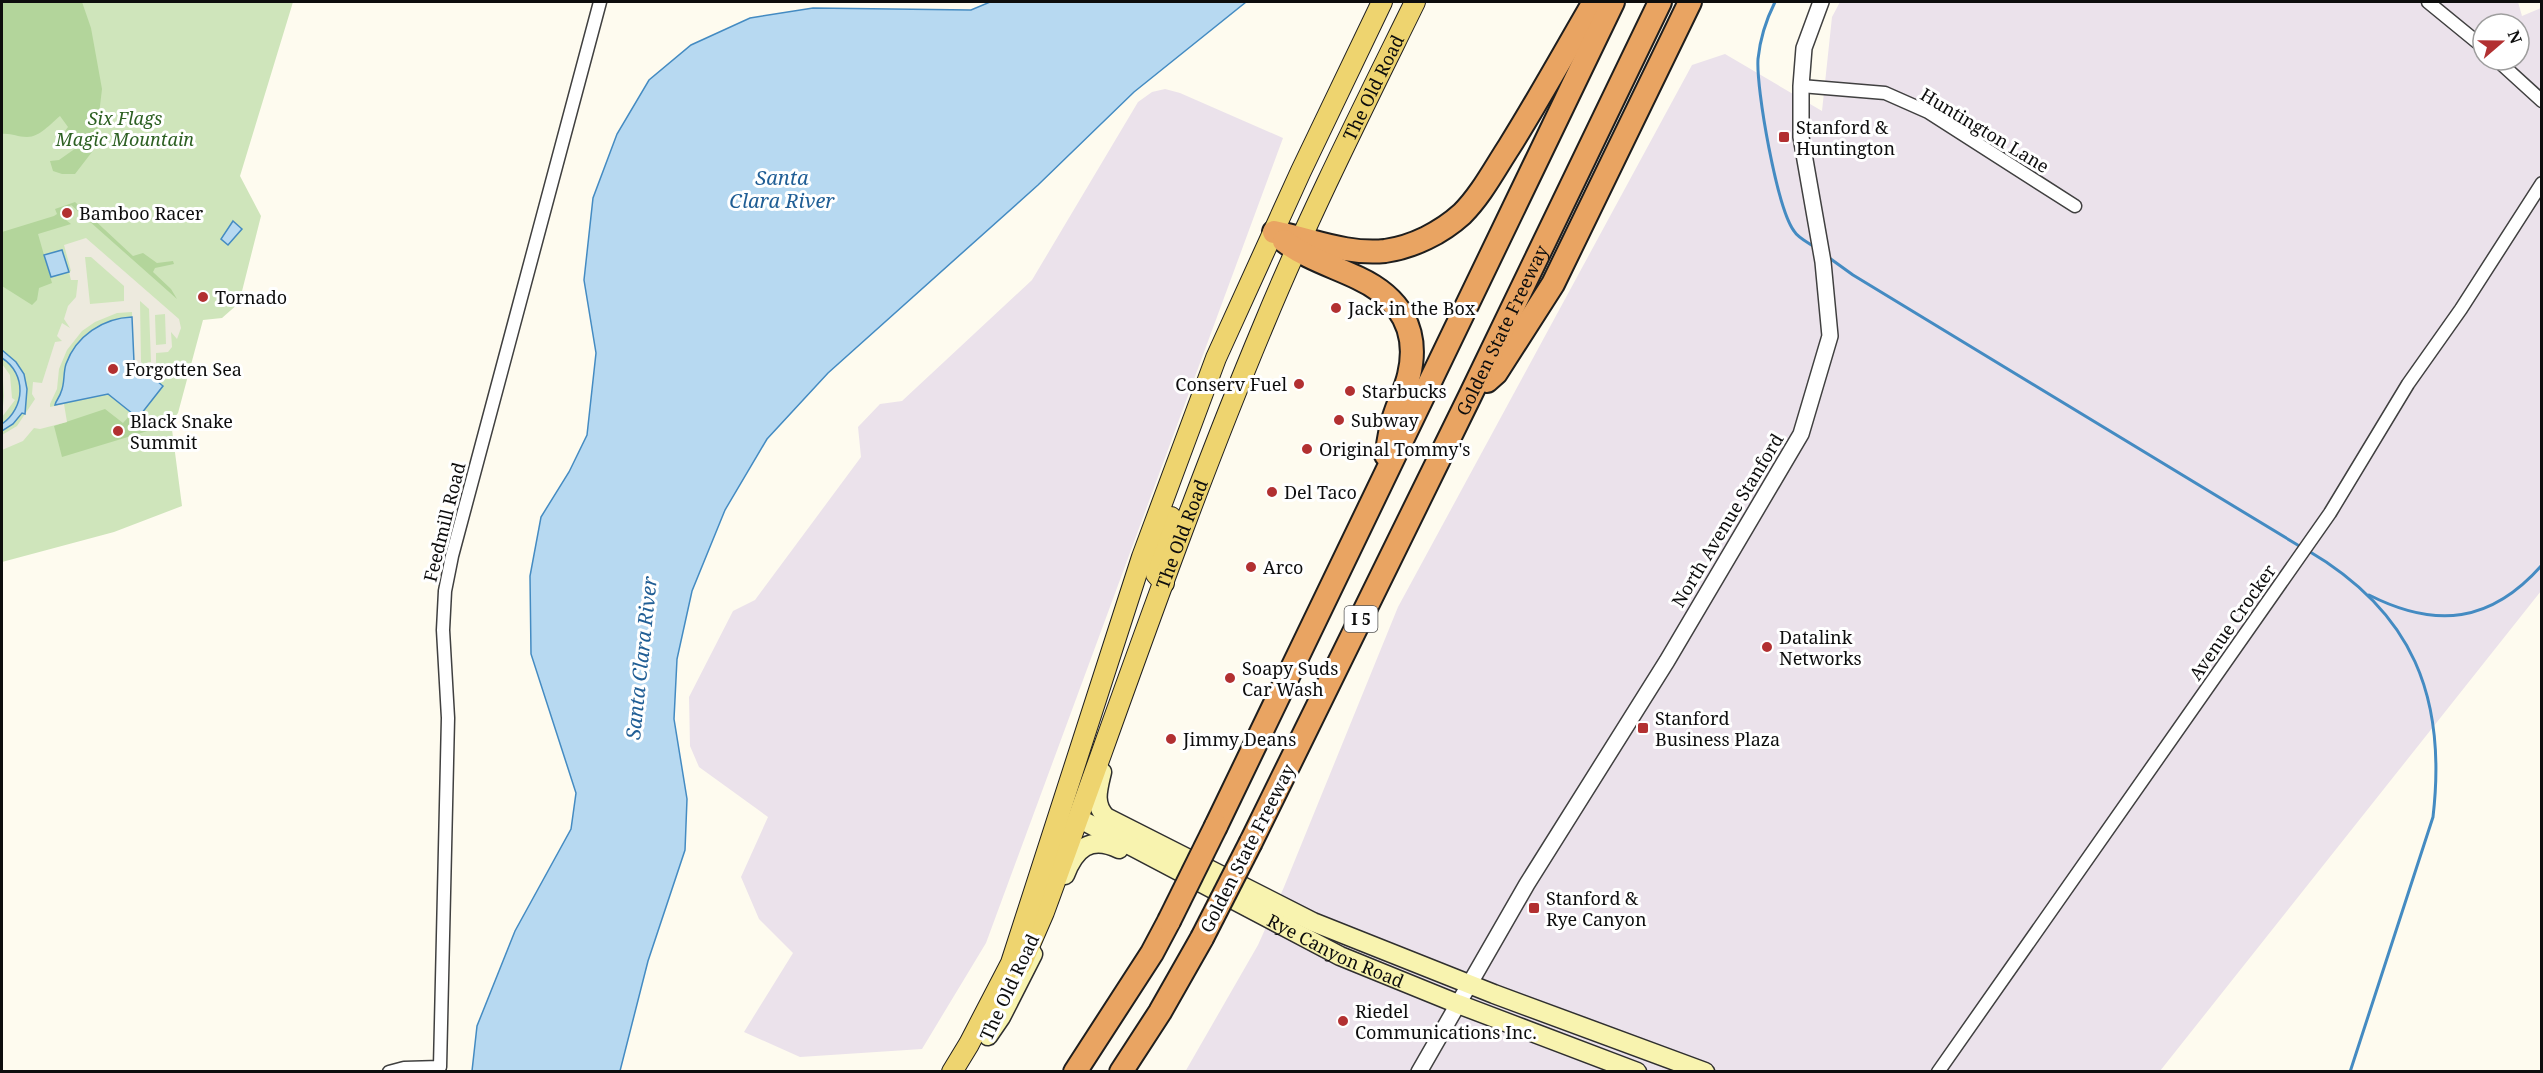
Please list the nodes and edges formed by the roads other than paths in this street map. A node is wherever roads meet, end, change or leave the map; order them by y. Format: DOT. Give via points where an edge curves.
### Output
graph roads {
  1 [pos="600,2"];
  2 [pos="1382,2"];
  3 [pos="1414,2"];
  4 [pos="1594,2"];
  5 [pos="1613,2"];
  6 [pos="1660,2"];
  7 [pos="1690,2"];
  8 [pos="1821,2"];
  9 [pos="2428,2"];
  10 [pos="2471,37"];
  11 [pos="2511,72"];
  12 [pos="1801,86"];
  13 [pos="2541,101"];
  14 [pos="2541,183"];
  15 [pos="2075,206"];
  16 [pos="1274,232"];
  17 [pos="1299,244"];
  18 [pos="1470,396"];
  19 [pos="1202,397"];
  20 [pos="1172,479"];
  21 [pos="1380,486"];
  22 [pos="1195,494"];
  23 [pos="1164,583"];
  24 [pos="1105,747"];
  25 [pos="1068,816"];
  26 [pos="1260,913"];
  27 [pos="1322,926"];
  28 [pos="1014,981"];
  29 [pos="1470,984"];
  30 [pos="1458,1004"];
  31 [pos="988,1036"];
  32 [pos="389,1071"];
  33 [pos="952,1071"];
  34 [pos="965,1071"];
  35 [pos="1075,1071"];
  36 [pos="1121,1071"];
  37 [pos="1419,1071"];
  38 [pos="1637,1071"];
  39 [pos="1705,1071"];
  40 [pos="1938,1071"];
  1 -- 32 [label="street, Feedmill Road" via="445,591 448,718 440,1067"];
  2 -- 16 [label="main road, The Old Road"];
  3 -- 17 [label="main road, The Old Road"];
  4 -- 17 [label="highway" via="1483,188 1459,216 1426,238 1386,250 1342,250"];
  5 -- 21 [label="highway, Golden State Freeway / I 5"];
  6 -- 18 [label="highway, Golden State Freeway / I 5"];
  7 -- 18 [label="highway" via="1553,284 1496,374"];
  8 -- 12 [label="street, North Avenue Stanford" via="1804,48"];
  9 -- 10 [label="street"];
  11 -- 13 [label="street"];
  12 -- 15 [label="street, Huntington Lane" via="1885,93 1928,112"];
  12 -- 29 [label="street, North Avenue Stanford" via="1801,137 1823,262 1830,336 1801,434 1667,662 1538,865"];
  14 -- 40 [label="street, Avenue Crocker" via="2408,384 2330,513"];
  16 -- 17 [label="highway"];
  16 -- 19 [label="main road, The Old Road"];
  17 -- 21 [label="highway" via="1376,287 1389,297 1407,323 1411,339 1410,373 1394,416"];
  17 -- 22 [label="main road, The Old Road"];
  18 -- 36 [label="highway, Golden State Freeway / I 5, bridge" via="1202,938"];
  19 -- 20 [label="main road, The Old Road"];
  19 -- 22 [label="main road" via="1208,409 1186,473"];
  20 -- 23 [label="main road" via="1179,486 1179,495 1156,574"];
  20 -- 25 [label="main road, The Old Road" via="1142,557"];
  21 -- 35 [label="highway, Golden State Freeway / I 5, bridge" via="1169,921"];
  22 -- 23 [label="main road, The Old Road"];
  23 -- 24 [label="main road, The Old Road"];
  24 -- 25 [label="main road, The Old Road"];
  24 -- 27 [label="main road, Rye Canyon Road" via="1097,794 1098,806 1106,818"];
  25 -- 26 [label="main road, Rye Canyon Road"];
  25 -- 27 [label="main road, Rye Canyon Road" via="1091,820 1309,929"];
  25 -- 28 [label="main road, The Old Road" via="1044,912"];
  25 -- 33 [label="main road, The Old Road" via="1011,963"];
  26 -- 30 [label="main road, Rye Canyon Road" via="1340,956"];
  26 -- 31 [label="main road" via="1110,845 1089,845 1076,854 1068,867 1037,945"];
  27 -- 29 [label="main road, Rye Canyon Road"];
  28 -- 31 [label="main road, The Old Road"];
  29 -- 30 [label="street, North Avenue Stanford"];
  29 -- 39 [label="main road, Rye Canyon Road"];
  30 -- 37 [label="street, North Avenue Stanford"];
  30 -- 38 [label="main road, Rye Canyon Road"];
  31 -- 34 [label="main road, The Old Road"];
}
